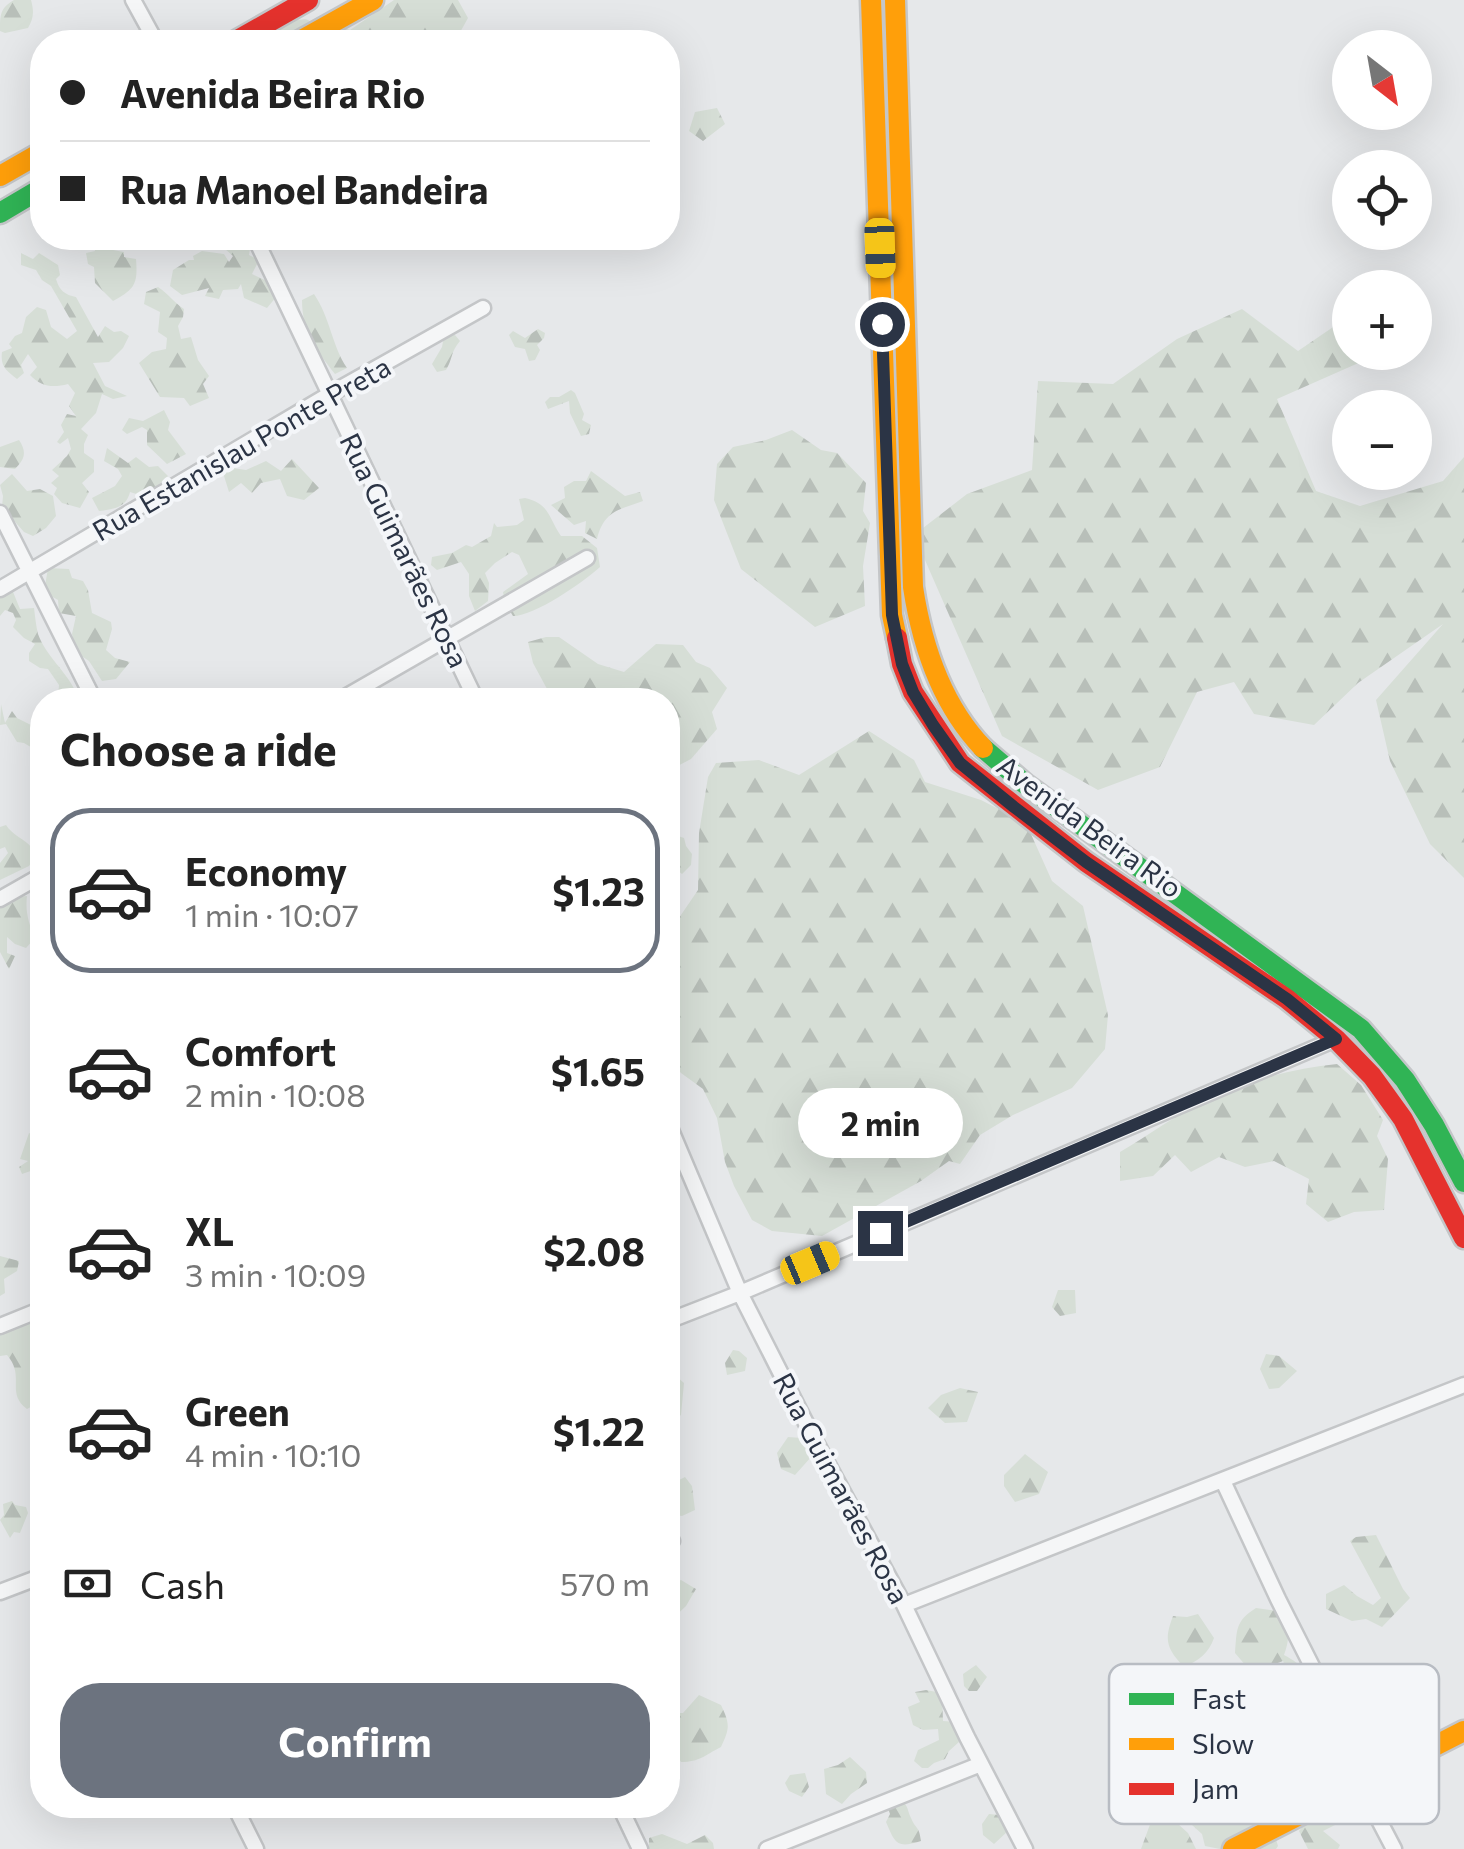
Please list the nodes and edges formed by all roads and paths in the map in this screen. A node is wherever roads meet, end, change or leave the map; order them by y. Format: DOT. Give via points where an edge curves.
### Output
graph roads {
  1 [pos="133,0"];
  2 [pos="308,0"];
  3 [pos="373,0"];
  4 [pos="871,0"];
  5 [pos="895,0"];
  6 [pos="341,8"];
  7 [pos="149,30"];
  8 [pos="255,30"];
  9 [pos="313,30"];
  10 [pos="30,159"];
  11 [pos="0,176"];
  12 [pos="30,195"];
  13 [pos="0,213"];
  14 [pos="261,250"];
  15 [pos="483,308"];
  16 [pos="330,394"];
  17 [pos="0,512"];
  18 [pos="587,558"];
  19 [pos="30,572"];
  20 [pos="0,589"];
  21 [pos="447,636"];
  22 [pos="88,688"];
  23 [pos="360,688"];
  24 [pos="471,688"];
  25 [pos="1103,840"];
  26 [pos="1086,862"];
  27 [pos="30,882"];
  28 [pos="0,900"];
  29 [pos="1336,1039"];
  30 [pos="680,1151"];
  31 [pos="1464,1182"];
  32 [pos="1464,1238"];
  33 [pos="740,1293"];
  34 [pos="30,1314"];
  35 [pos="680,1316"];
  36 [pos="0,1326"];
  37 [pos="1464,1385"];
  38 [pos="1223,1481"];
  39 [pos="30,1581"];
  40 [pos="0,1592"];
  41 [pos="904,1605"];
  42 [pos="1311,1664"];
  43 [pos="1464,1731"];
  44 [pos="1439,1744"];
  45 [pos="981,1764"];
  46 [pos="240,1818"];
  47 [pos="625,1818"];
  48 [pos="1282,1824"];
  49 [pos="1381,1824"];
  50 [pos="256,1849"];
  51 [pos="640,1849"];
  52 [pos="767,1849"];
  53 [pos="1025,1849"];
  54 [pos="1233,1849"];
  55 [pos="1394,1849"];
  1 -- 7 [label="street"];
  2 -- 8 [label="main road"];
  3 -- 6 [label="main road"];
  4 -- 26 [label="main road, Avenida Beira Rio" via="892,615 902,664 960,763"];
  5 -- 25 [label="main road, Avenida Beira Rio" via="917,619 945,695 981,746"];
  6 -- 9 [label="main road"];
  10 -- 11 [label="main road"];
  12 -- 13 [label="main road"];
  14 -- 16 [label="street, Rua Guimarães Rosa"];
  15 -- 16 [label="street, Rua Estanislau Ponte Preta"];
  16 -- 19 [label="street, Rua Estanislau Ponte Preta"];
  16 -- 21 [label="street, Rua Guimarães Rosa"];
  17 -- 19 [label="street"];
  18 -- 21 [label="street"];
  19 -- 20 [label="street, Rua Estanislau Ponte Preta"];
  19 -- 22 [label="street"];
  21 -- 23 [label="street"];
  21 -- 24 [label="street, Rua Guimarães Rosa"];
  25 -- 26 [label="main road"];
  25 -- 31 [label="main road, Avenida Beira Rio" via="1361,1029 1405,1080"];
  26 -- 29 [label="main road, Avenida Beira Rio"];
  27 -- 28 [label="street"];
  29 -- 32 [label="main road, Avenida Beira Rio" via="1402,1119"];
  29 -- 33 [label="street"];
  30 -- 33 [label="street, Rua Guimarães Rosa"];
  33 -- 35 [label="street"];
  33 -- 41 [label="street, Rua Guimarães Rosa"];
  34 -- 36 [label="street"];
  37 -- 38 [label="street"];
  38 -- 41 [label="street"];
  38 -- 42 [label="street"];
  39 -- 40 [label="street"];
  41 -- 45 [label="street, Rua Guimarães Rosa"];
  43 -- 44 [label="main road"];
  45 -- 52 [label="street"];
  45 -- 53 [label="street, Rua Guimarães Rosa"];
  46 -- 50 [label="street"];
  47 -- 51 [label="street"];
  48 -- 54 [label="main road"];
  49 -- 55 [label="street"];
}
